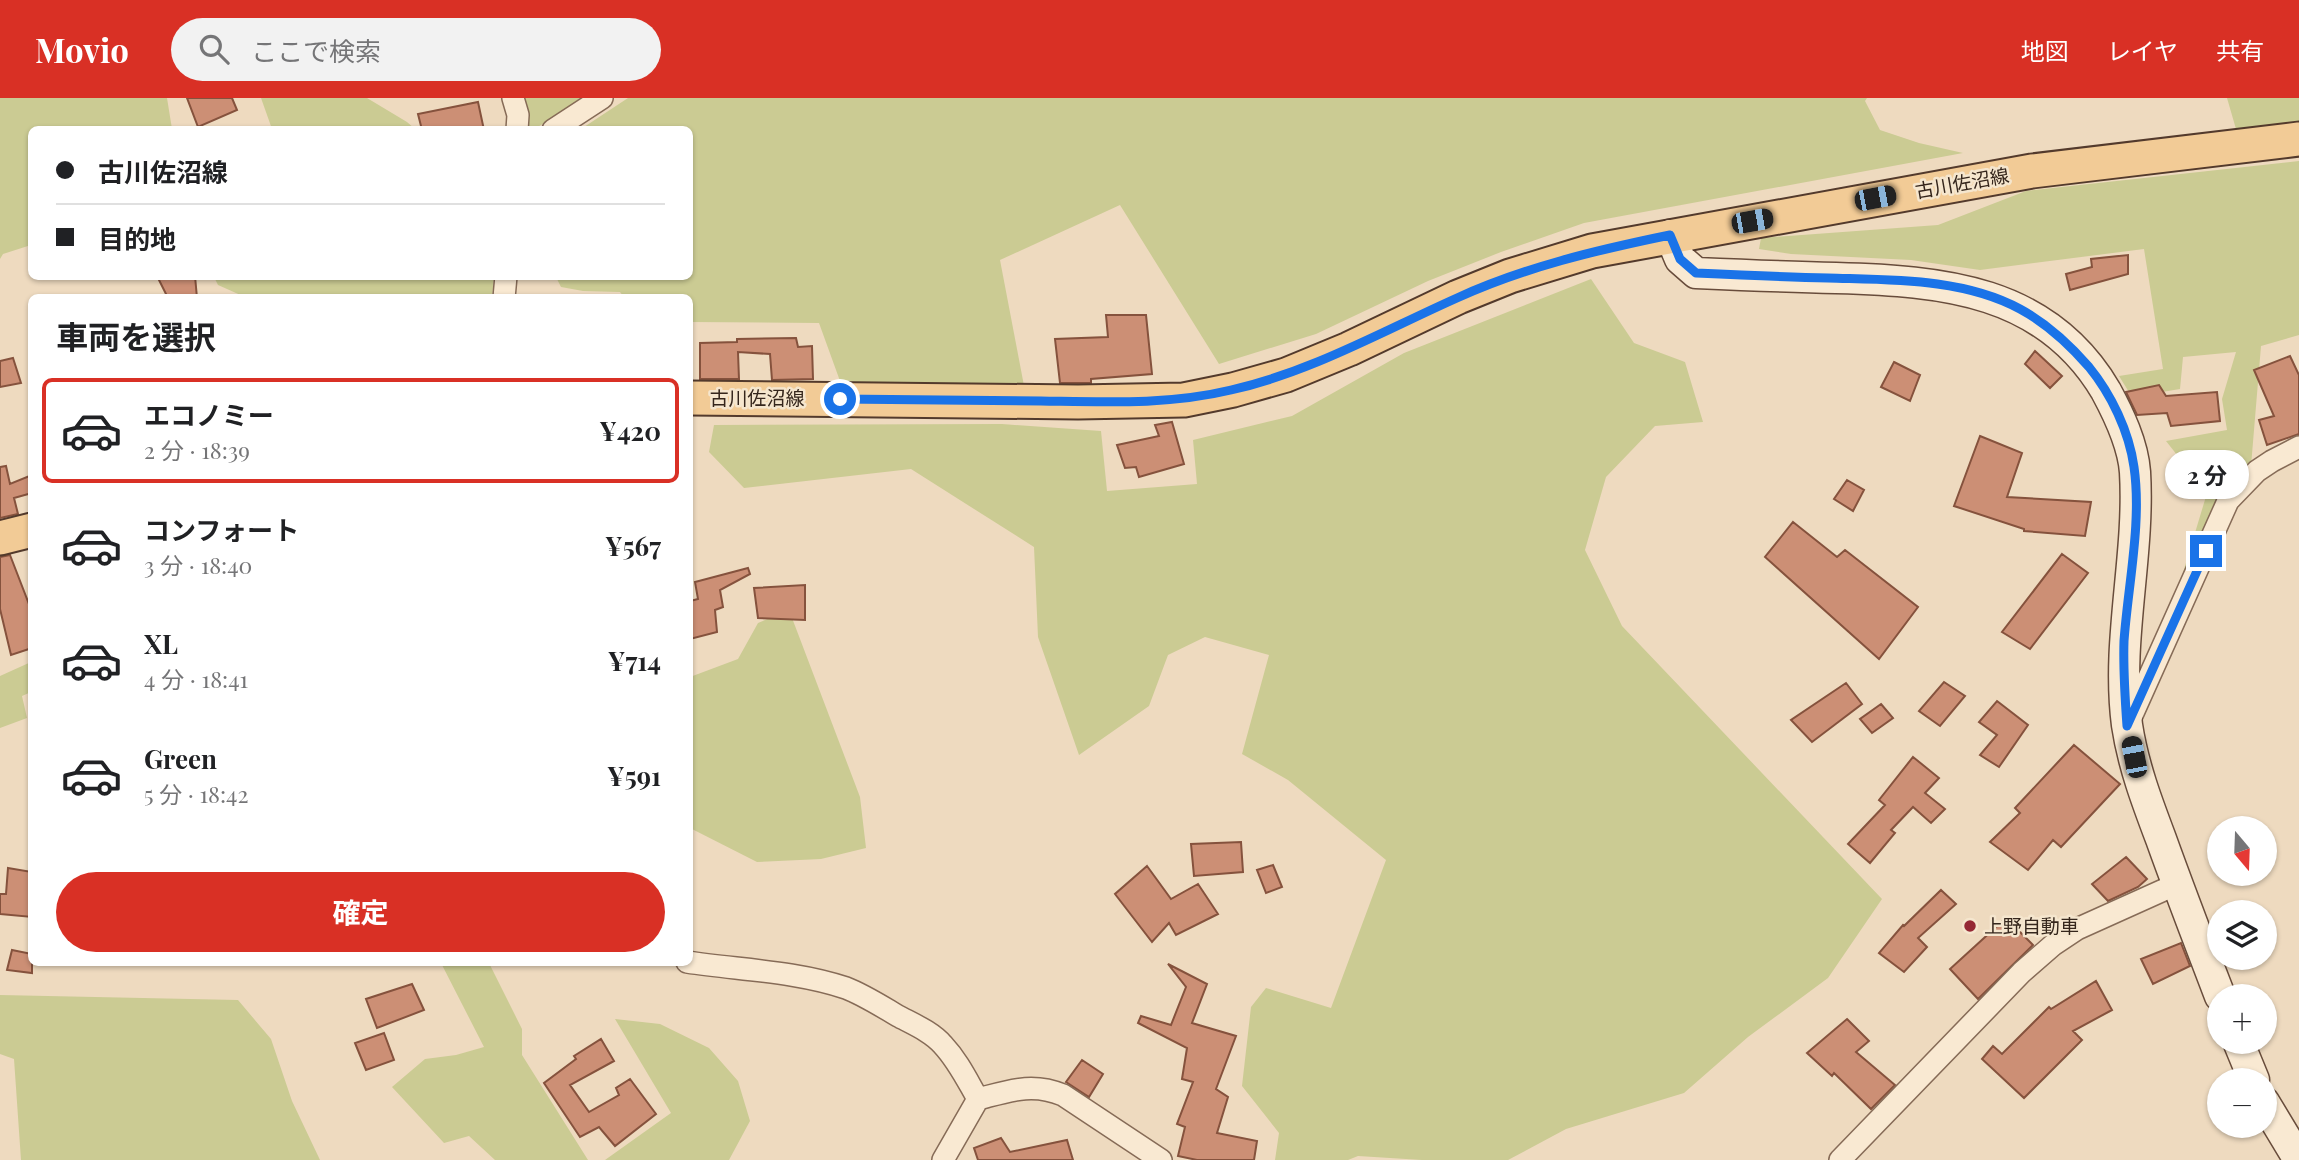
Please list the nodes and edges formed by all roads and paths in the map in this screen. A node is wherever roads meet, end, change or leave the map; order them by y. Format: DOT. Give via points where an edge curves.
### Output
graph roads {
  1 [pos="513,98"];
  2 [pos="602,98"];
  3 [pos="517,126"];
  4 [pos="558,126"];
  5 [pos="2299,139"];
  6 [pos="1670,235"];
  7 [pos="693,398"];
  8 [pos="2299,447"];
  9 [pos="28,531"];
  10 [pos="0,538"];
  11 [pos="2127,726"];
  12 [pos="2177,884"];
  13 [pos="693,963"];
  14 [pos="2215,984"];
  15 [pos="978,1098"];
  16 [pos="2277,1124"];
  17 [pos="943,1160"];
  18 [pos="1161,1160"];
  19 [pos="1840,1160"];
  20 [pos="2299,1160"];
  1 -- 3 [label="street"];
  2 -- 4 [label="street"];
  5 -- 6 [label="main road, 古川佐沼線" via="2032,171"];
  6 -- 7 [label="main road, 古川佐沼線" via="1592,251 1510,276 1286,375 1184,400"];
  6 -- 11 [label="street" via="1680,259 1696,273 1936,284 2020,309 2073,349 2113,405 2134,467 2136,503 2124,654"];
  8 -- 11 [label="street" via="2257,471 2228,500"];
  9 -- 10 [label="main road"];
  11 -- 12 [label="street" via="2146,799"];
  12 -- 14 [label="street"];
  12 -- 19 [label="street" via="2077,929 2053,945"];
  13 -- 15 [label="street" via="817,981 865,997 941,1042"];
  15 -- 17 [label="street"];
  15 -- 18 [label="street" via="1047,1088"];
  16 -- 20 [label="street"];
}
